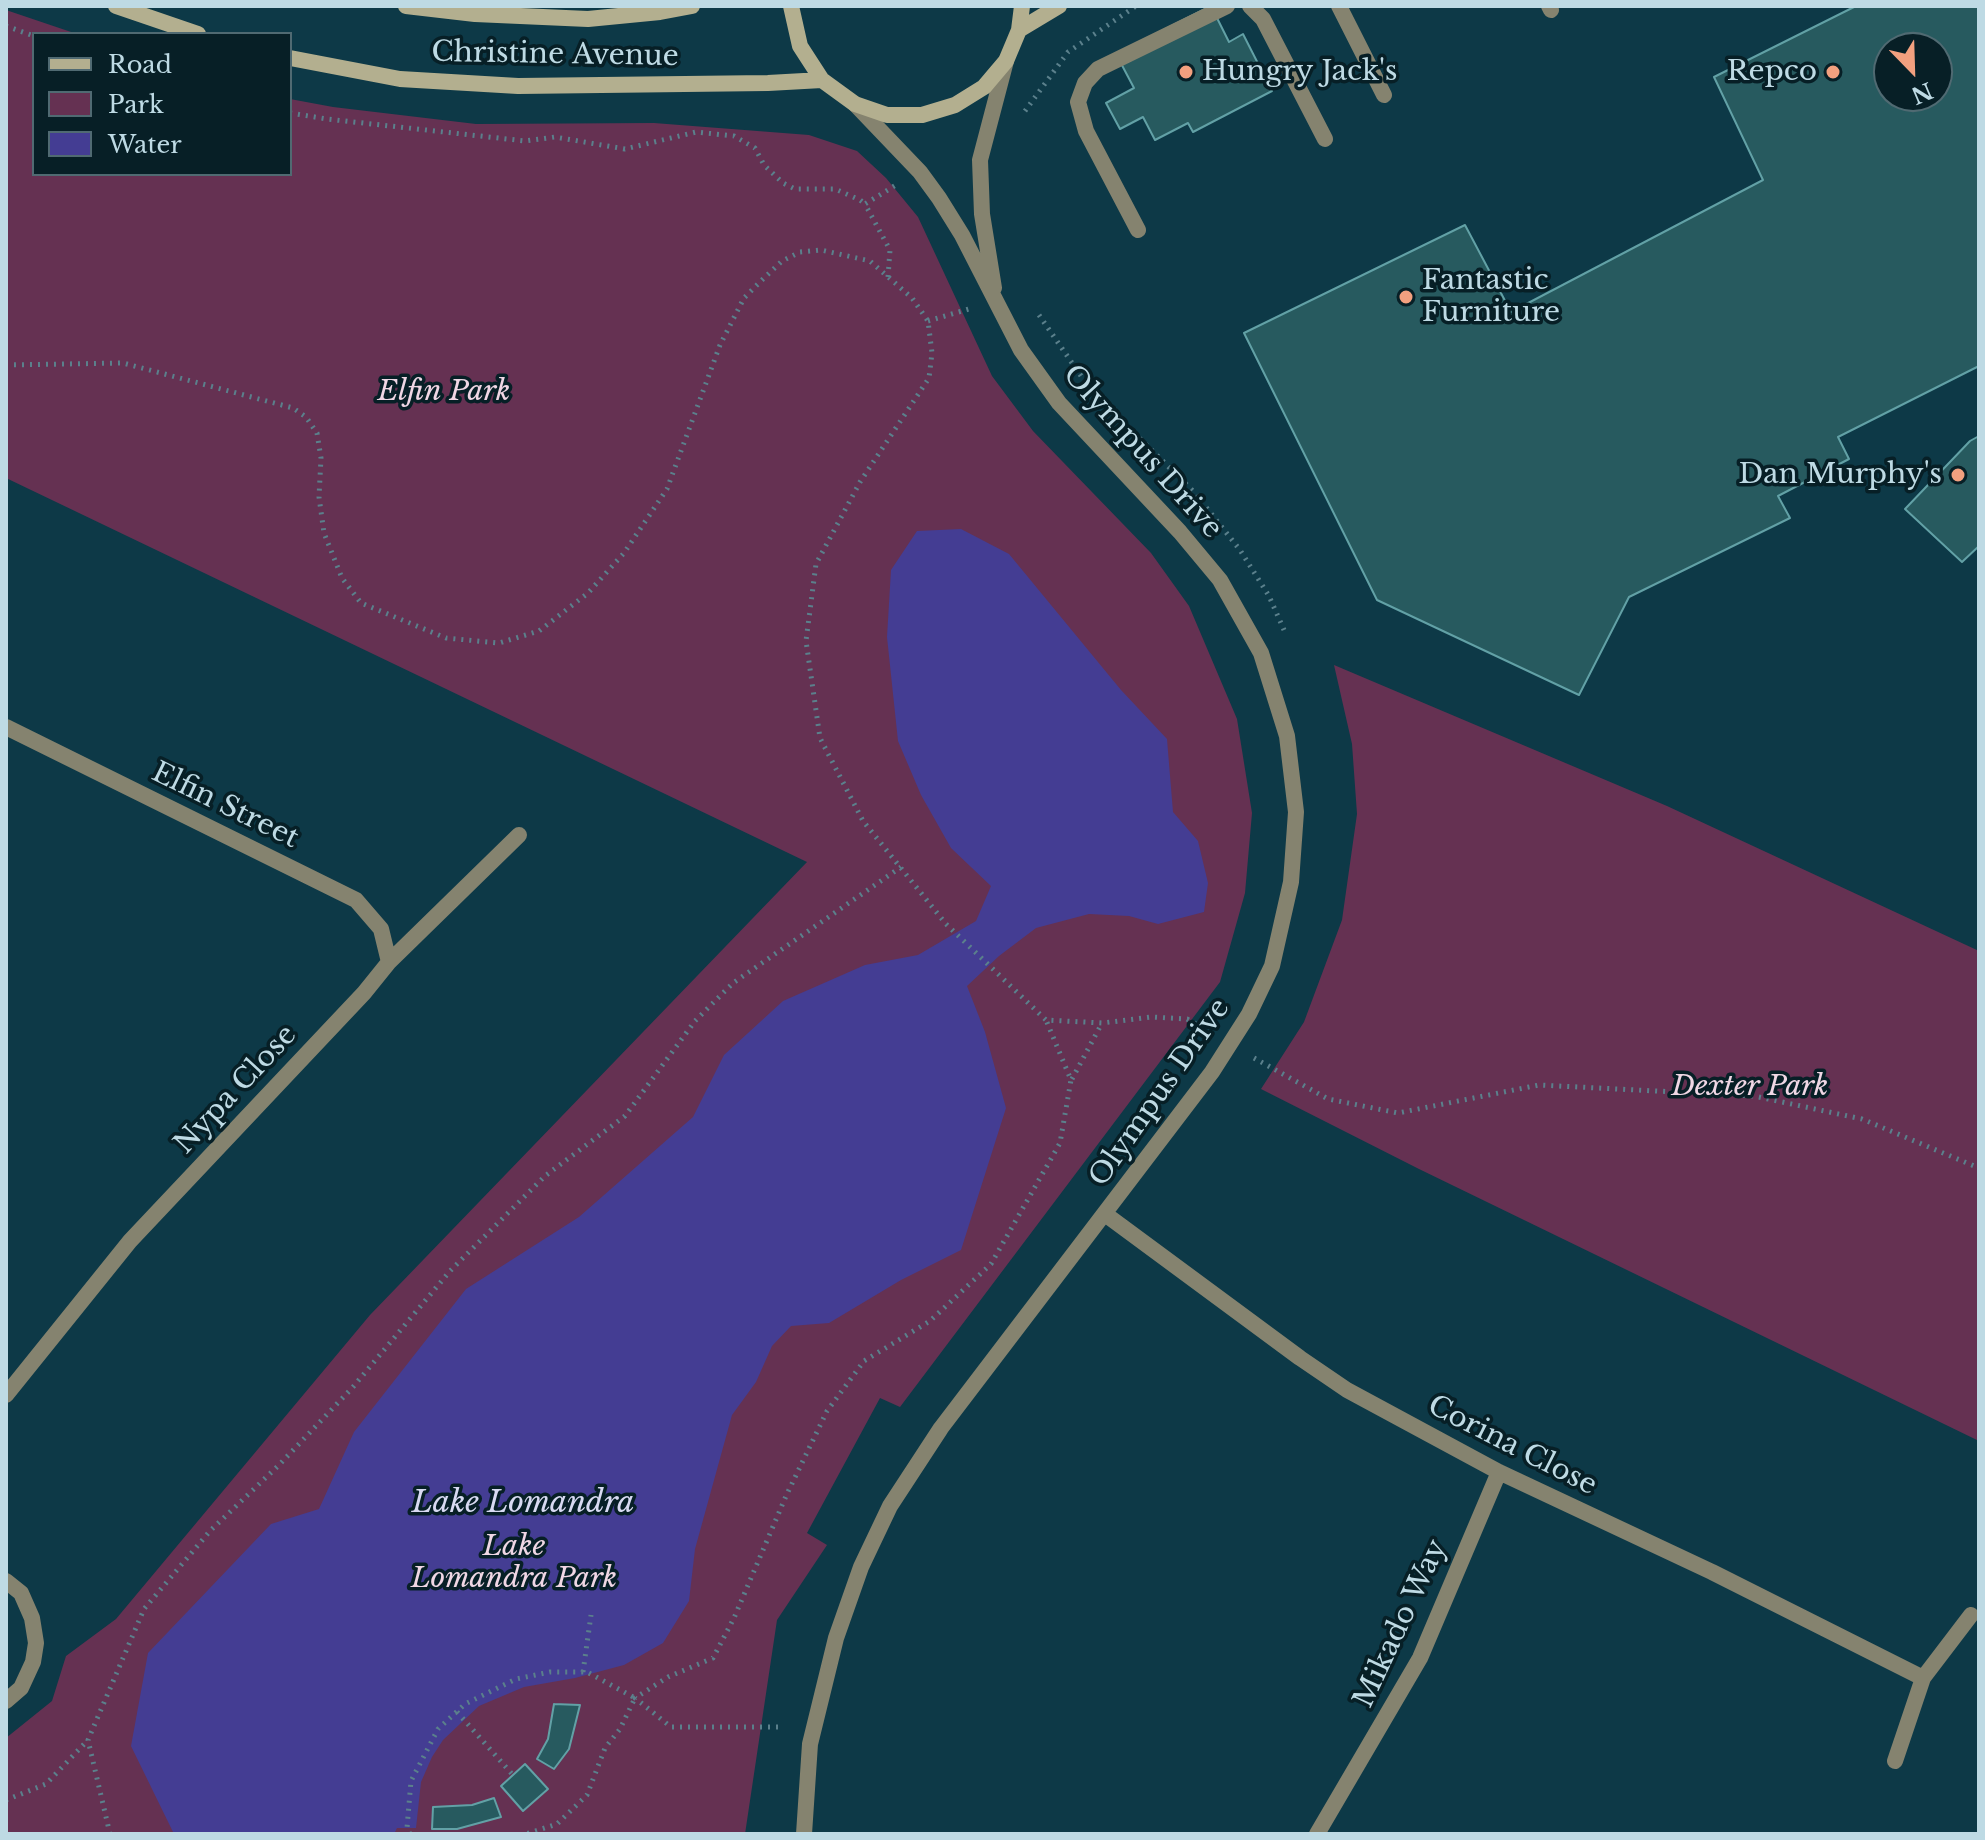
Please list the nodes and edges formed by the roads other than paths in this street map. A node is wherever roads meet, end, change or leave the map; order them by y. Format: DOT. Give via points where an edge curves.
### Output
graph roads {
  1 [pos="116,6"];
  2 [pos="406,6"];
  3 [pos="692,6"];
  4 [pos="791,6"];
  5 [pos="1022,6"];
  6 [pos="1059,6"];
  7 [pos="1227,6"];
  8 [pos="1250,6"];
  9 [pos="1339,6"];
  10 [pos="1019,30"];
  11 [pos="192,32"];
  12 [pos="292,58"];
  13 [pos="1006,61"];
  14 [pos="822,80"];
  15 [pos="1384,95"];
  16 [pos="855,104"];
  17 [pos="1325,139"];
  18 [pos="1138,230"];
  19 [pos="996,302"];
  20 [pos="6,727"];
  21 [pos="519,835"];
  22 [pos="389,962"];
  23 [pos="1105,1214"];
  24 [pos="6,1395"];
  25 [pos="1499,1472"];
  26 [pos="6,1581"];
  27 [pos="1971,1615"];
  28 [pos="1923,1678"];
  29 [pos="6,1701"];
  30 [pos="1895,1761"];
  31 [pos="804,1834"];
  32 [pos="1317,1834"];
  1 -- 11 [label="main road"];
  2 -- 3 [label="main road, Christine Avenue" via="588,19"];
  4 -- 14 [label="main road" via="800,46"];
  5 -- 10 [label="main road"];
  6 -- 10 [label="main road"];
  7 -- 18 [label="street" via="1098,69 1085,83 1078,102 1086,131"];
  8 -- 17 [label="street" via="1263,19"];
  9 -- 15 [label="street"];
  10 -- 13 [label="main road"];
  12 -- 14 [label="main road, Christine Avenue" via="400,79 518,86"];
  13 -- 16 [label="main road" via="984,87 955,105 922,115 887,115"];
  13 -- 19 [label="street, Olympus Drive" via="980,160 982,214"];
  14 -- 16 [label="main road"];
  16 -- 19 [label="street, Olympus Drive" via="939,198"];
  19 -- 23 [label="street, Olympus Drive" via="1021,350 1059,403 1220,580 1261,653 1287,736 1296,812 1291,882 1272,966 1231,1044"];
  20 -- 22 [label="street, Elfin Street" via="356,900 381,929"];
  21 -- 22 [label="street, Nypa Close"];
  22 -- 24 [label="street, Nypa Close" via="130,1241"];
  23 -- 25 [label="street, Corina Close" via="1347,1390"];
  23 -- 31 [label="street, Olympus Drive" via="941,1428 890,1506 836,1638 810,1744"];
  25 -- 28 [label="street, Corina Close"];
  25 -- 32 [label="street, Mikado Way" via="1420,1658"];
  26 -- 29 [label="street" via="21,1593 36,1643 21,1688"];
  27 -- 28 [label="street"];
  28 -- 30 [label="street"];
}
